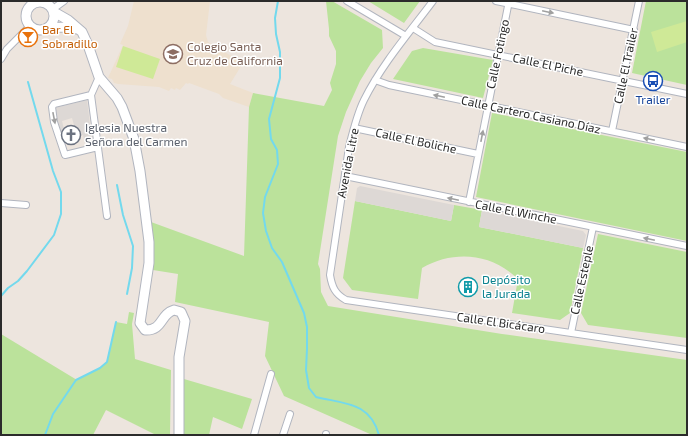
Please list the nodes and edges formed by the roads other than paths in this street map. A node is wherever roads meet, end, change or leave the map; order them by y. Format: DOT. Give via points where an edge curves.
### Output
graph roads {
  1 [pos="64,1"];
  2 [pos="347,1"];
  3 [pos="433,1"];
  4 [pos="496,1"];
  5 [pos="640,1"];
  6 [pos="509,2"];
  7 [pos="29,4"];
  8 [pos="50,6"];
  9 [pos="30,26"];
  10 [pos="47,28"];
  11 [pos="412,28"];
  12 [pos="79,29"];
  13 [pos="634,30"];
  14 [pos="406,36"];
  15 [pos="499,55"];
  16 [pos="1,59"];
  17 [pos="99,77"];
  18 [pos="375,80"];
  19 [pos="623,80"];
  20 [pos="687,94"];
  21 [pos="91,95"];
  22 [pos="488,106"];
  23 [pos="354,128"];
  24 [pos="612,131"];
  25 [pos="687,146"];
  26 [pos="98,147"];
  27 [pos="478,154"];
  28 [pos="345,176"];
  29 [pos="469,202"];
  30 [pos="1,203"];
  31 [pos="26,205"];
  32 [pos="107,216"];
  33 [pos="594,227"];
  34 [pos="687,246"];
  35 [pos="330,275"];
  36 [pos="571,333"];
  37 [pos="687,350"];
  38 [pos="271,374"];
  39 [pos="290,414"];
  40 [pos="179,435"];
  41 [pos="254,435"];
  42 [pos="283,435"];
  1 -- 8 [label="street"];
  2 -- 14 [label="street"];
  3 -- 11 [label="street, Avenida Litre"];
  4 -- 6 [label="street"];
  5 -- 13 [label="street, Calle El Trailer"];
  6 -- 13 [label="street, one-way"];
  6 -- 15 [label="street, Calle Fotingo"];
  7 -- 8 [label="main road" via="41,1"];
  7 -- 9 [label="main road" via="26,16"];
  8 -- 10 [label="main road" via="54,20"];
  8 -- 12 [label="main road"];
  9 -- 10 [label="main road" via="40,30"];
  9 -- 16 [label="street" via="7,49"];
  10 -- 12 [label="main road"];
  11 -- 14 [label="street, Avenida Litre"];
  11 -- 15 [label="street, Calle El Piche" via="435,42"];
  12 -- 17 [label="main road" via="85,38"];
  13 -- 19 [label="street, Calle El Trailer"];
  14 -- 18 [label="street, Avenida Litre"];
  15 -- 19 [label="street, Calle El Piche"];
  15 -- 22 [label="street, Calle Fotingo"];
  17 -- 21 [label="street"];
  17 -- 40 [label="main road" via="122,108 134,139 140,171 149,242 149,262 140,323 145,330 154,329 174,310 181,312 185,321 179,357"];
  22 -- 18 [label="street, Calle Cartero Casiano Díaz, one-way"];
  18 -- 23 [label="street, Avenida Litre"];
  19 -- 20 [label="street, Calle El Piche"];
  19 -- 24 [label="street, Calle El Trailer"];
  21 -- 26 [label="street"];
  21 -- 26 [label="street, one-way" via="54,104 52,108 65,155"];
  22 -- 24 [label="street, Calle Cartero Casiano Díaz"];
  27 -- 22 [label="street, Calle Fotingo, one-way"];
  23 -- 27 [label="street, Calle El Boliche"];
  23 -- 28 [label="street, Avenida Litre"];
  25 -- 24 [label="street, Calle Cartero Casiano Díaz, one-way"];
  26 -- 32 [label="street"];
  27 -- 29 [label="street, Calle Fotingo"];
  29 -- 28 [label="street, Calle El Winche, one-way"];
  28 -- 35 [label="street, Avenida Litre"];
  29 -- 33 [label="street, Calle El Winche"];
  30 -- 31 [label="street"];
  34 -- 33 [label="street, Calle El Winche, one-way"];
  33 -- 36 [label="street, Calle Esteple"];
  35 -- 36 [label="street, Calle El Bicácaro" via="332,288 346,300"];
  36 -- 37 [label="street, Calle El Bicácaro"];
  38 -- 41 [label="street"];
  39 -- 42 [label="street"];
}
